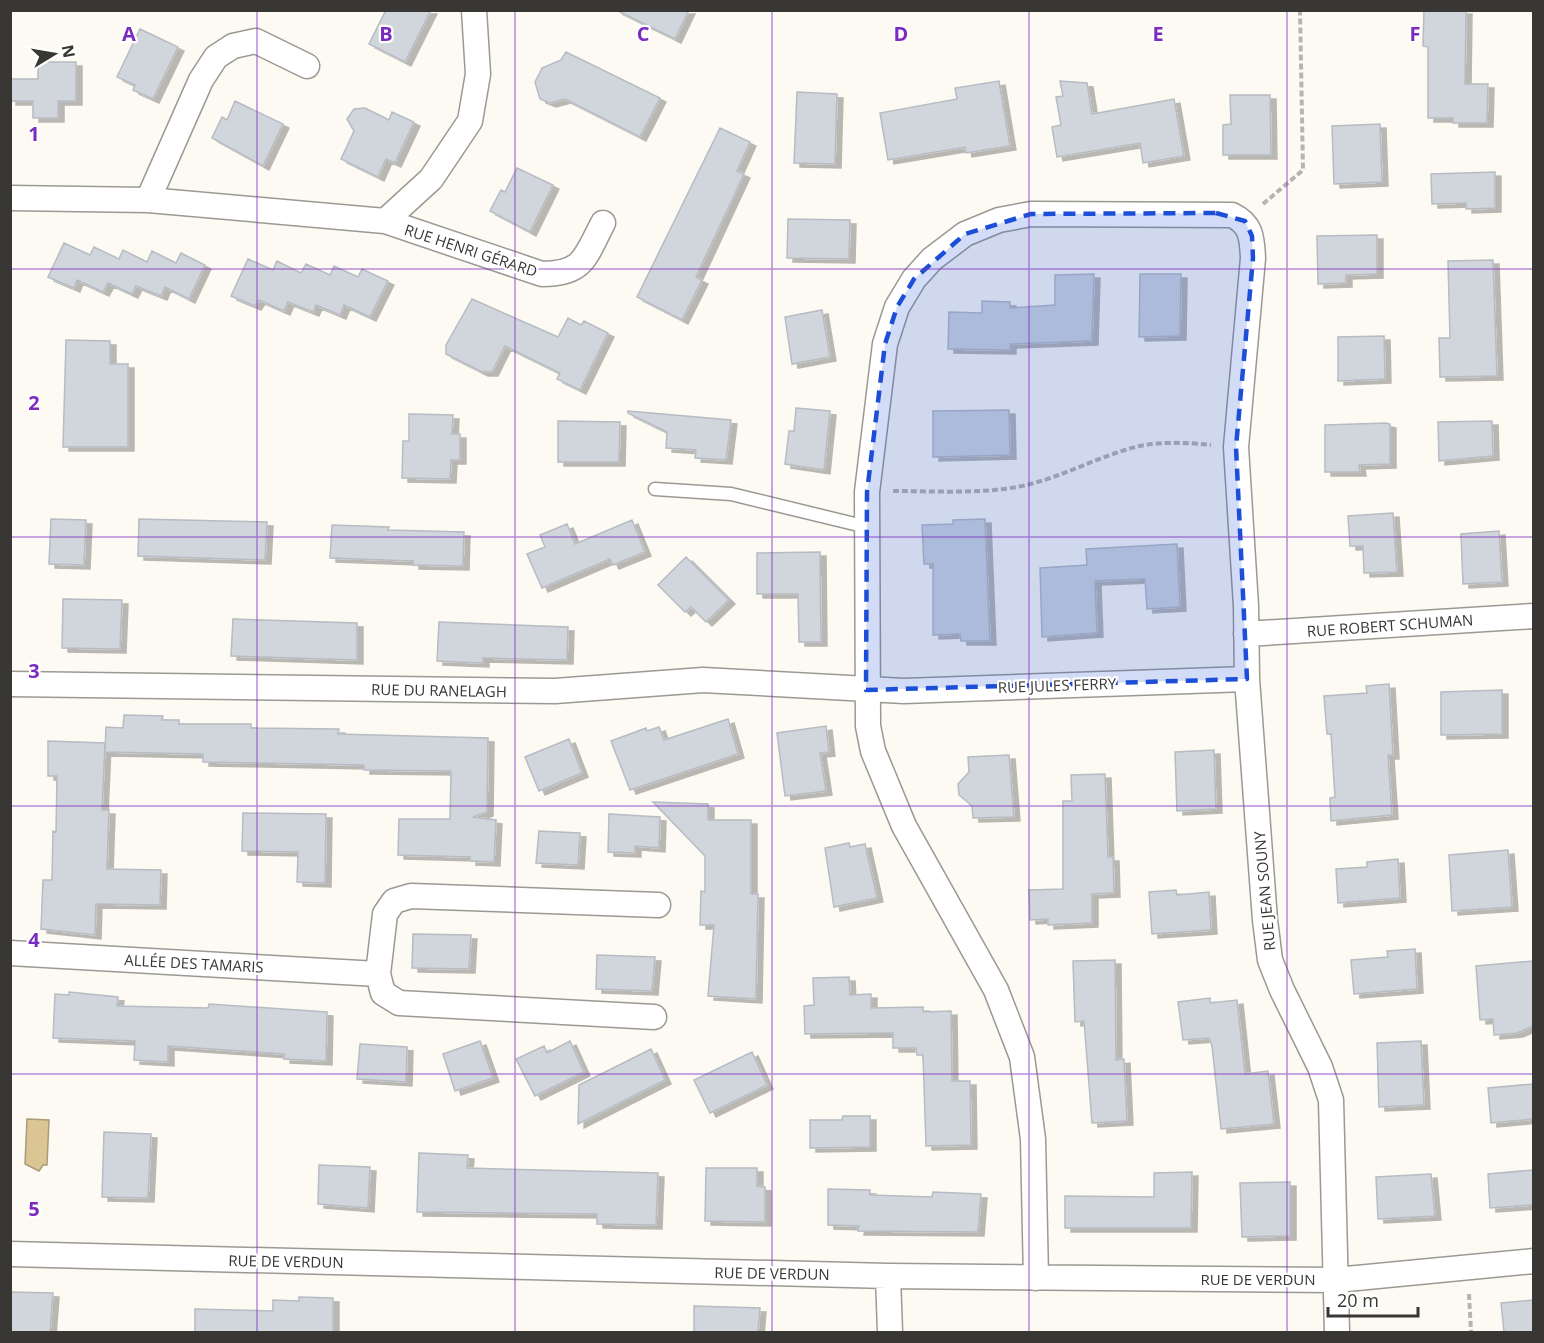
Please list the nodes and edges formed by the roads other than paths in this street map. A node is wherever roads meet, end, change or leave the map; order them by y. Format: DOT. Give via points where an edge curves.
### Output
graph roads {
  1 [pos="474,10"];
  2 [pos="307,66"];
  3 [pos="10,198"];
  4 [pos="148,200"];
  5 [pos="385,221"];
  6 [pos="603,223"];
  7 [pos="655,489"];
  8 [pos="867,527"];
  9 [pos="1533,616"];
  10 [pos="1246,634"];
  11 [pos="1247,679"];
  12 [pos="10,684"];
  13 [pos="866,690"];
  14 [pos="658,905"];
  15 [pos="10,953"];
  16 [pos="378,974"];
  17 [pos="654,1017"];
  18 [pos="10,1254"];
  19 [pos="1533,1262"];
  20 [pos="888,1276"];
  21 [pos="1036,1278"];
  22 [pos="1336,1280"];
  23 [pos="890,1332"];
  24 [pos="1337,1332"];
  1 -- 5 [label="street, RUE HENRI GÉRARD" via="478,74 470,121 431,179"];
  2 -- 4 [label="street" via="256,41 233,46 216,57 201,80"];
  3 -- 4 [label="street, RUE HENRI GÉRARD"];
  4 -- 5 [label="street, RUE HENRI GÉRARD"];
  5 -- 6 [label="street, RUE HENRI GÉRARD" via="542,274 565,274 584,261"];
  7 -- 8 [label="lane" via="731,494"];
  8 -- 10 [label="street, RUE JEAN SOUNY" via="867,492 885,345 897,307 932,259 965,234 999,220 1031,214 1232,215 1245,221 1252,236 1253,258 1236,447"];
  8 -- 13 [label="street"];
  9 -- 10 [label="street, RUE ROBERT SCHUMAN"];
  10 -- 11 [label="street, RUE JEAN SOUNY"];
  11 -- 13 [label="street, RUE JULES FERRY"];
  11 -- 22 [label="street, RUE JEAN SOUNY" via="1270,960 1320,1067 1331,1100"];
  12 -- 13 [label="street, RUE DU RANELAGH" via="555,692 703,680"];
  13 -- 21 [label="street" via="873,750 904,826 996,990 1022,1057 1033,1139"];
  14 -- 16 [label="street" via="411,896 394,901 385,914"];
  15 -- 16 [label="street, ALLÉE DES TAMARIS"];
  16 -- 17 [label="street" via="383,993 399,1003"];
  18 -- 20 [label="street, RUE DE VERDUN"];
  19 -- 22 [label="street, RUE DE VERDUN"];
  20 -- 21 [label="street, RUE DE VERDUN"];
  20 -- 23 [label="street"];
  21 -- 22 [label="street, RUE DE VERDUN"];
  22 -- 24 [label="street, RUE JEAN SOUNY"];
}
